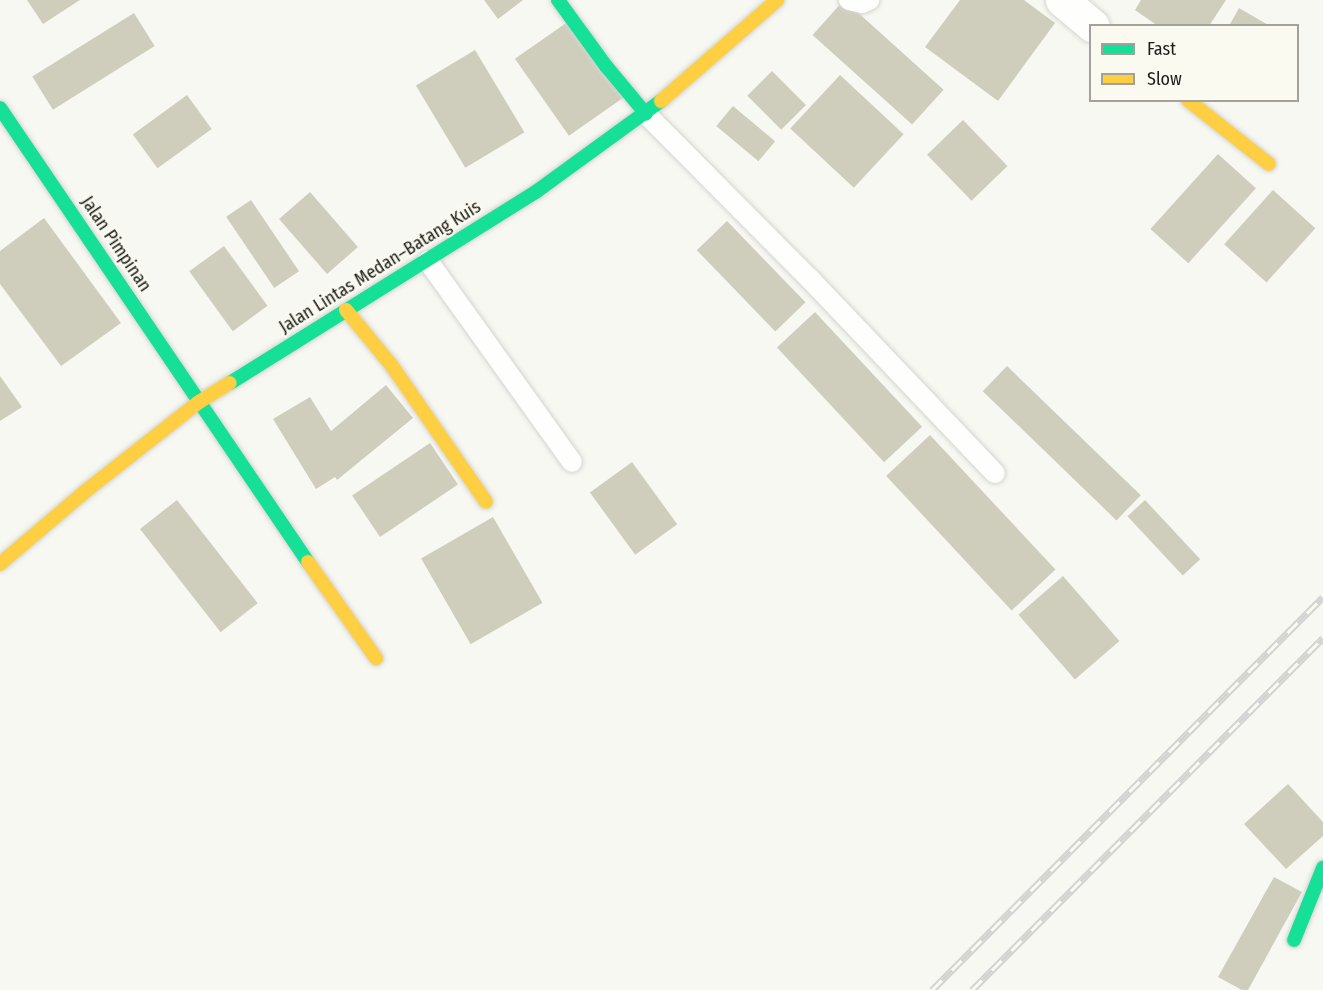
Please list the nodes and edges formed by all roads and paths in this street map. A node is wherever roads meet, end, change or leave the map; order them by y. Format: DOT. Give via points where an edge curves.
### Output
graph roads {
  1 [pos="558,0"];
  2 [pos="777,0"];
  3 [pos="849,0"];
  4 [pos="869,0"];
  5 [pos="1062,0"];
  6 [pos="1091,24"];
  7 [pos="1191,102"];
  8 [pos="0,108"];
  9 [pos="646,114"];
  10 [pos="1269,164"];
  11 [pos="428,261"];
  12 [pos="346,310"];
  13 [pos="199,402"];
  14 [pos="572,462"];
  15 [pos="995,473"];
  16 [pos="486,502"];
  17 [pos="4,551"];
  18 [pos="376,658"];
  19 [pos="1323,868"];
  20 [pos="1294,940"];
  1 -- 9 [label="main road"];
  2 -- 9 [label="main road, Jalan Lintas Medan–Batang Kuis"];
  3 -- 4 [label="lane"];
  5 -- 6 [label="street"];
  7 -- 10 [label="main road"];
  8 -- 13 [label="main road, Jalan Pimpinan"];
  9 -- 11 [label="main road, Jalan Lintas Medan–Batang Kuis"];
  9 -- 15 [label="lane"];
  11 -- 12 [label="main road, Jalan Lintas Medan–Batang Kuis"];
  11 -- 14 [label="lane"];
  12 -- 13 [label="main road, Jalan Lintas Medan–Batang Kuis"];
  12 -- 16 [label="main road" via="392,366"];
  13 -- 17 [label="main road, Jalan Lintas Medan–Batang Kuis"];
  13 -- 18 [label="main road, Jalan Pimpinan"];
  19 -- 20 [label="main road"];
}
